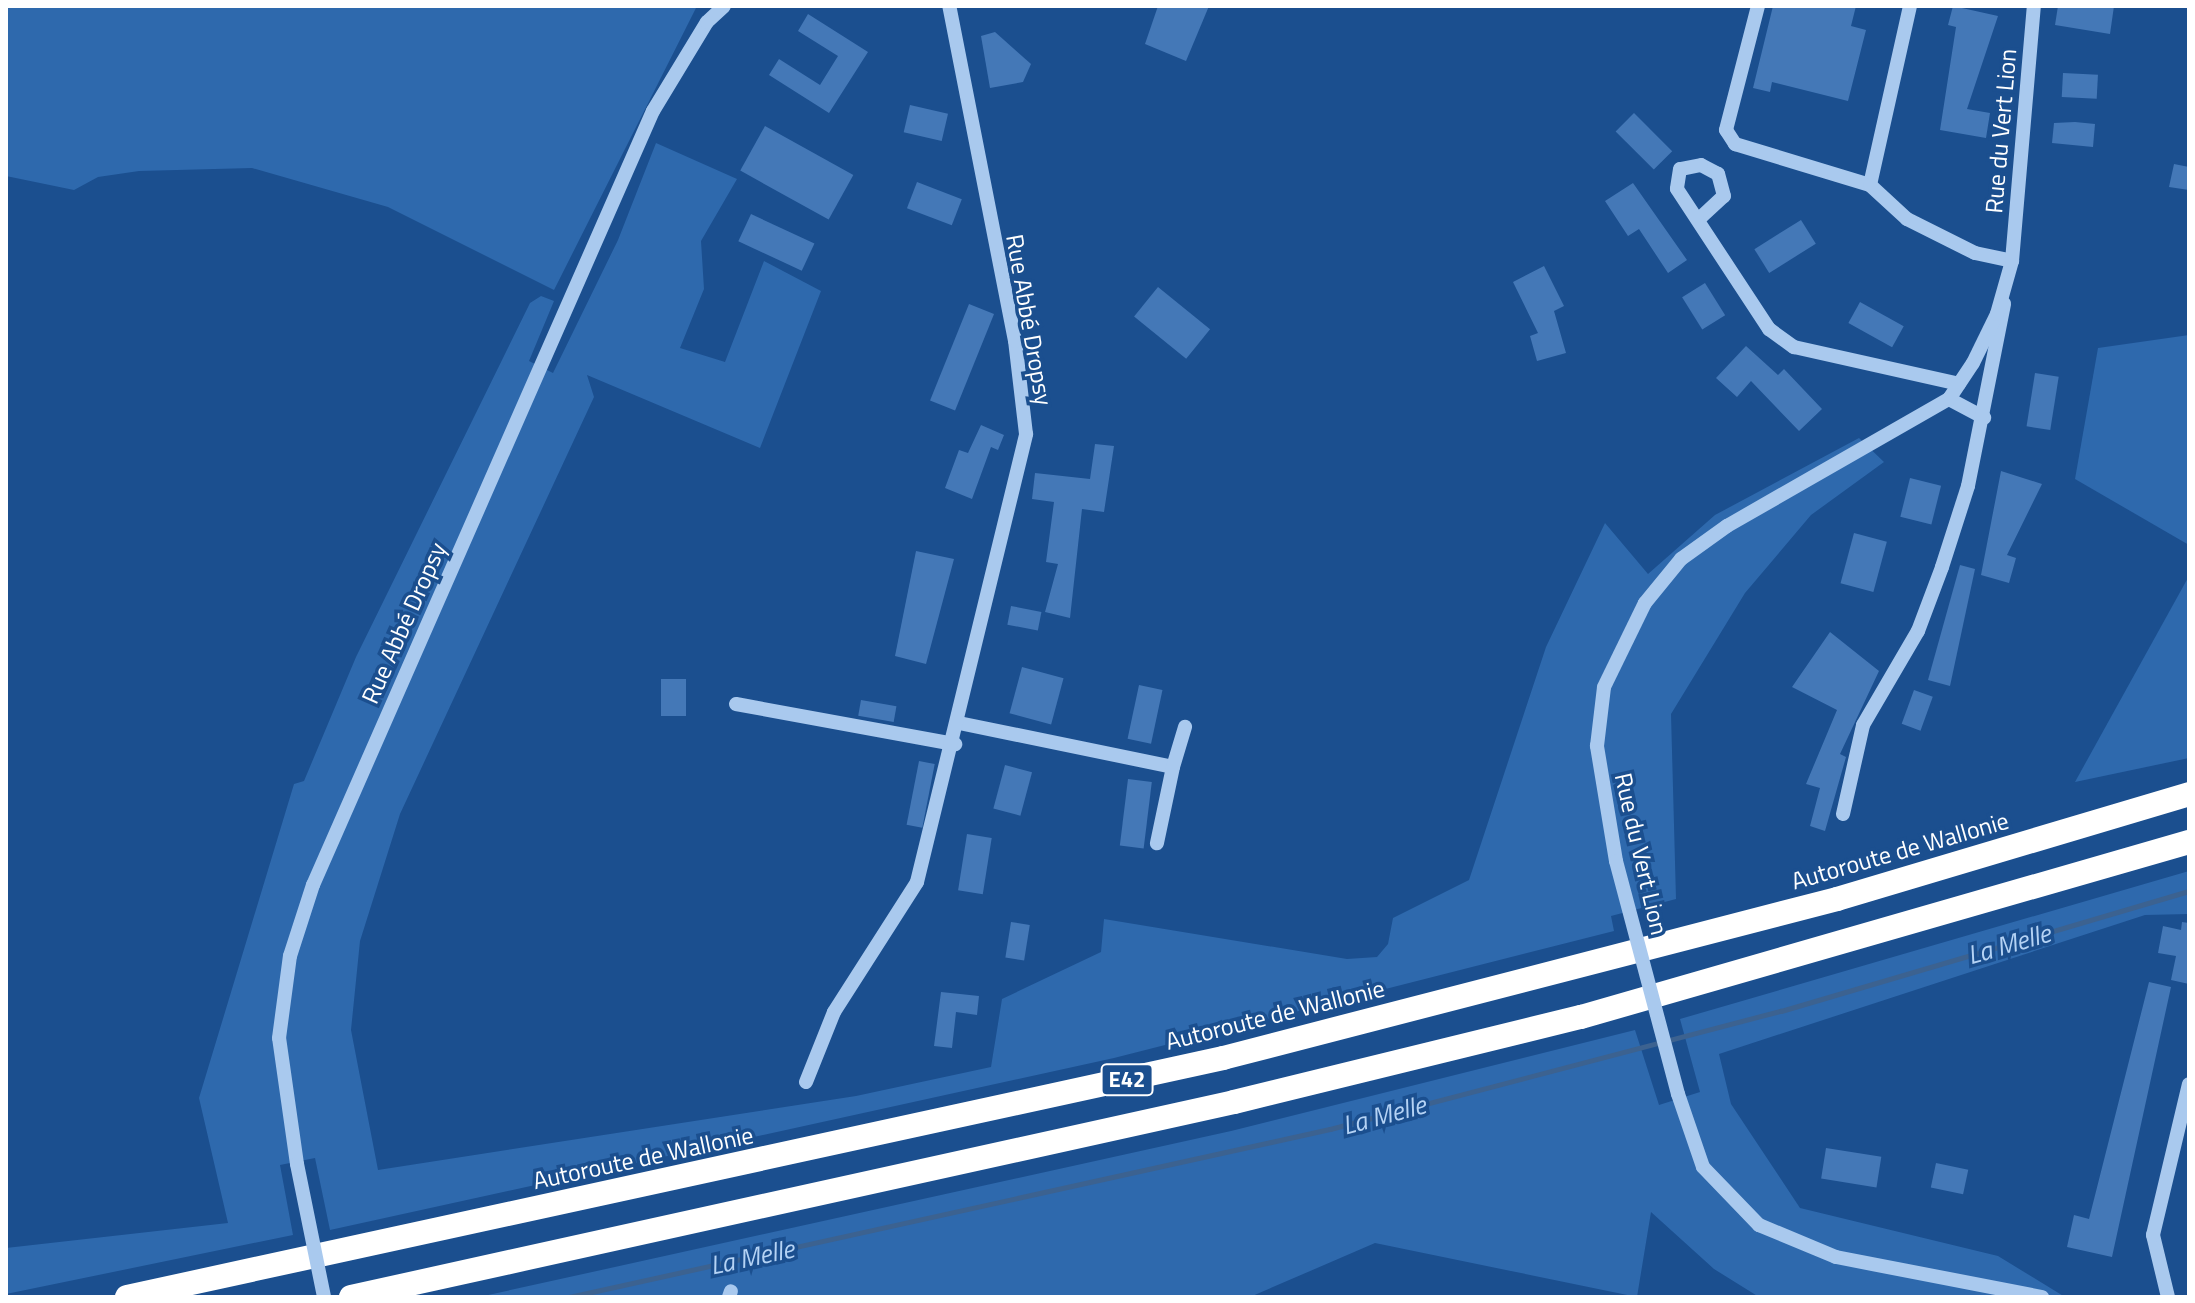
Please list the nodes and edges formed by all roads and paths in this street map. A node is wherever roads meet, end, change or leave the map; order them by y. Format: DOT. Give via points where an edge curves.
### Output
graph roads {
  1 [pos="724,6"];
  2 [pos="949,6"];
  3 [pos="1758,6"];
  4 [pos="1910,6"];
  5 [pos="2034,6"];
  6 [pos="1870,185"];
  7 [pos="1699,219"];
  8 [pos="2012,261"];
  9 [pos="2003,295"];
  10 [pos="1959,384"];
  11 [pos="1949,399"];
  12 [pos="1984,418"];
  13 [pos="736,704"];
  14 [pos="959,723"];
  15 [pos="1185,727"];
  16 [pos="955,744"];
  17 [pos="1173,767"];
  18 [pos="2189,794"];
  19 [pos="1843,814"];
  20 [pos="2189,842"];
  21 [pos="1157,843"];
  22 [pos="806,1082"];
  23 [pos="2189,1084"];
  24 [pos="127,1297"];
  25 [pos="324,1297"];
  26 [pos="351,1297"];
  27 [pos="2042,1297"];
  28 [pos="2168,1297"];
  1 -- 25 [label="street, Rue Abbé Dropsy, bridge" via="707,22 653,111 313,885 290,956 279,1038"];
  2 -- 14 [label="street, Rue Abbé Dropsy" via="1015,341 1026,434"];
  3 -- 6 [label="street" via="1726,130 1735,144"];
  4 -- 6 [label="street"];
  5 -- 8 [label="street, Rue du Vert Lion"];
  6 -- 8 [label="street" via="1907,219 1975,253"];
  7 -- 10 [label="street" via="1769,329 1794,347"];
  8 -- 9 [label="street, Rue du Vert Lion"];
  9 -- 10 [label="street, Rue du Vert Lion"];
  9 -- 12 [label="street" via="2006,315"];
  10 -- 11 [label="street, Rue du Vert Lion"];
  11 -- 12 [label="street"];
  11 -- 27 [label="street, Rue du Vert Lion, bridge" via="1727,526 1681,559 1645,603 1604,687 1597,746 1616,861 1678,1094 1703,1167 1759,1225 1836,1257"];
  12 -- 19 [label="street" via="1918,631 1863,725"];
  13 -- 16 [label="street"];
  14 -- 16 [label="street, Rue Abbé Dropsy"];
  14 -- 17 [label="street"];
  15 -- 17 [label="street"];
  16 -- 22 [label="street, Rue Abbé Dropsy" via="917,882 834,1012"];
  17 -- 21 [label="street"];
  18 -- 24 [label="highway, Autoroute de Wallonie / E42" via="1837,899 1223,1058"];
  20 -- 26 [label="highway, E42" via="1566,1021 1142,1123"];
  23 -- 28 [label="street" via="2153,1235"];
}
